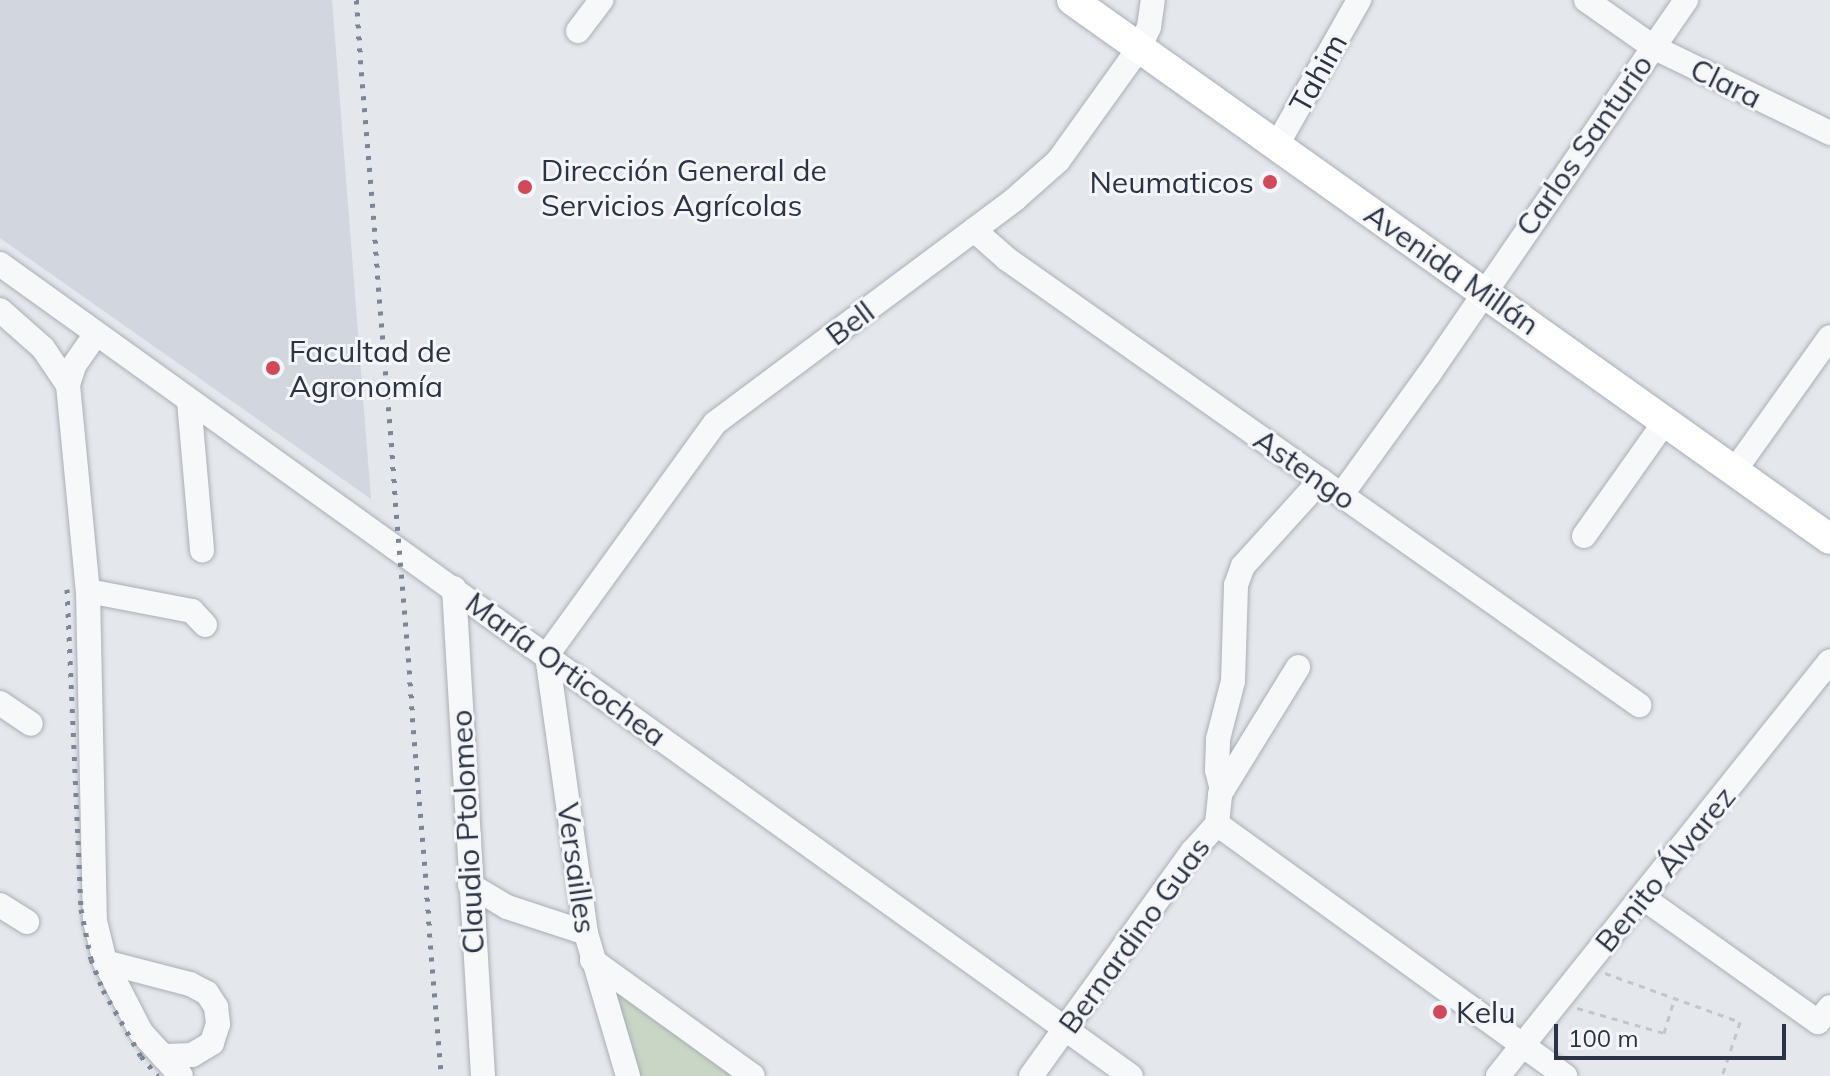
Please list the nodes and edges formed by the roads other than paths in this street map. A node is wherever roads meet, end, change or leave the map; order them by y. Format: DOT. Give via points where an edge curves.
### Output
graph roads {
  1 [pos="601,0"];
  2 [pos="1072,0"];
  3 [pos="1153,0"];
  4 [pos="1359,0"];
  5 [pos="1586,0"];
  6 [pos="1686,0"];
  7 [pos="578,31"];
  8 [pos="1140,47"];
  9 [pos="1653,47"];
  10 [pos="1830,133"];
  11 [pos="1277,145"];
  12 [pos="974,230"];
  13 [pos="0,264"];
  14 [pos="1483,291"];
  15 [pos="0,310"];
  16 [pos="96,334"];
  17 [pos="1830,337"];
  18 [pos="68,385"];
  19 [pos="189,401"];
  20 [pos="1666,420"];
  21 [pos="1735,470"];
  22 [pos="1321,480"];
  23 [pos="1342,494"];
  24 [pos="1584,536"];
  25 [pos="1830,539"];
  26 [pos="202,550"];
  27 [pos="454,588"];
  28 [pos="88,591"];
  29 [pos="205,625"];
  30 [pos="547,655"];
  31 [pos="1830,661"];
  32 [pos="1298,667"];
  33 [pos="0,703"];
  34 [pos="1639,705"];
  35 [pos="31,724"];
  36 [pos="1222,790"];
  37 [pos="1217,824"];
  38 [pos="470,885"];
  39 [pos="1642,897"];
  40 [pos="0,905"];
  41 [pos="507,907"];
  42 [pos="27,922"];
  43 [pos="473,929"];
  44 [pos="586,933"];
  45 [pos="592,960"];
  46 [pos="105,962"];
  47 [pos="1824,1014"];
  48 [pos="1065,1028"];
  49 [pos="1524,1046"];
  50 [pos="163,1056"];
  51 [pos="181,1076"];
  52 [pos="483,1076"];
  53 [pos="628,1076"];
  54 [pos="753,1076"];
  55 [pos="1031,1076"];
  56 [pos="1131,1076"];
  57 [pos="1498,1076"];
  58 [pos="1565,1076"];
  1 -- 7 [label="street"];
  2 -- 8 [label="main road, Avenida Millán"];
  3 -- 8 [label="street, Bell"];
  4 -- 11 [label="street, Tahim"];
  5 -- 9 [label="street, Clara"];
  6 -- 9 [label="street, Carlos Santurio"];
  8 -- 11 [label="main road, Avenida Millán"];
  8 -- 12 [label="street, Bell" via="1058,161"];
  9 -- 10 [label="street, Clara"];
  9 -- 14 [label="street, Carlos Santurio"];
  11 -- 14 [label="main road, Avenida Millán"];
  12 -- 22 [label="street, Astengo" via="1007,259"];
  12 -- 30 [label="street, Bell" via="715,423"];
  13 -- 16 [label="street, María Orticochea"];
  14 -- 20 [label="main road, Avenida Millán"];
  14 -- 23 [label="street"];
  15 -- 18 [label="street" via="43,348"];
  16 -- 18 [label="street"];
  16 -- 19 [label="street, María Orticochea"];
  17 -- 21 [label="street"];
  18 -- 28 [label="street"];
  19 -- 26 [label="street"];
  19 -- 27 [label="street, María Orticochea"];
  20 -- 21 [label="main road, Avenida Millán"];
  20 -- 24 [label="street"];
  21 -- 25 [label="main road, Avenida Millán"];
  22 -- 23 [label="street, Astengo"];
  22 -- 36 [label="street" via="1243,566 1236,585 1233,681 1218,739"];
  23 -- 34 [label="street, Astengo"];
  27 -- 30 [label="street, María Orticochea"];
  27 -- 38 [label="street, Claudio Ptolomeo"];
  28 -- 29 [label="street" via="192,611"];
  28 -- 46 [label="street" via="95,921"];
  30 -- 44 [label="street, Versailles"];
  30 -- 48 [label="street, María Orticochea"];
  31 -- 39 [label="street, Benito Álvarez"];
  32 -- 36 [label="street, Bernardino Guas"];
  33 -- 35 [label="street"];
  36 -- 37 [label="street, Bernardino Guas" via="1216,803"];
  37 -- 48 [label="street, Bernardino Guas"];
  37 -- 49 [label="street"];
  38 -- 41 [label="street"];
  38 -- 43 [label="street, Claudio Ptolomeo"];
  39 -- 47 [label="street"];
  39 -- 49 [label="street, Benito Álvarez"];
  40 -- 42 [label="street"];
  41 -- 43 [label="street"];
  41 -- 44 [label="street"];
  43 -- 52 [label="street, Claudio Ptolomeo"];
  44 -- 45 [label="street, Versailles"];
  45 -- 53 [label="street, Versailles"];
  45 -- 54 [label="street"];
  46 -- 50 [label="street" via="141,1032"];
  46 -- 50 [label="street" via="190,984 207,993 216,1007 212,1043 192,1055"];
  48 -- 55 [label="street, Bernardino Guas"];
  48 -- 56 [label="street, María Orticochea"];
  49 -- 57 [label="street, Benito Álvarez"];
  49 -- 58 [label="street"];
  50 -- 51 [label="street"];
}
